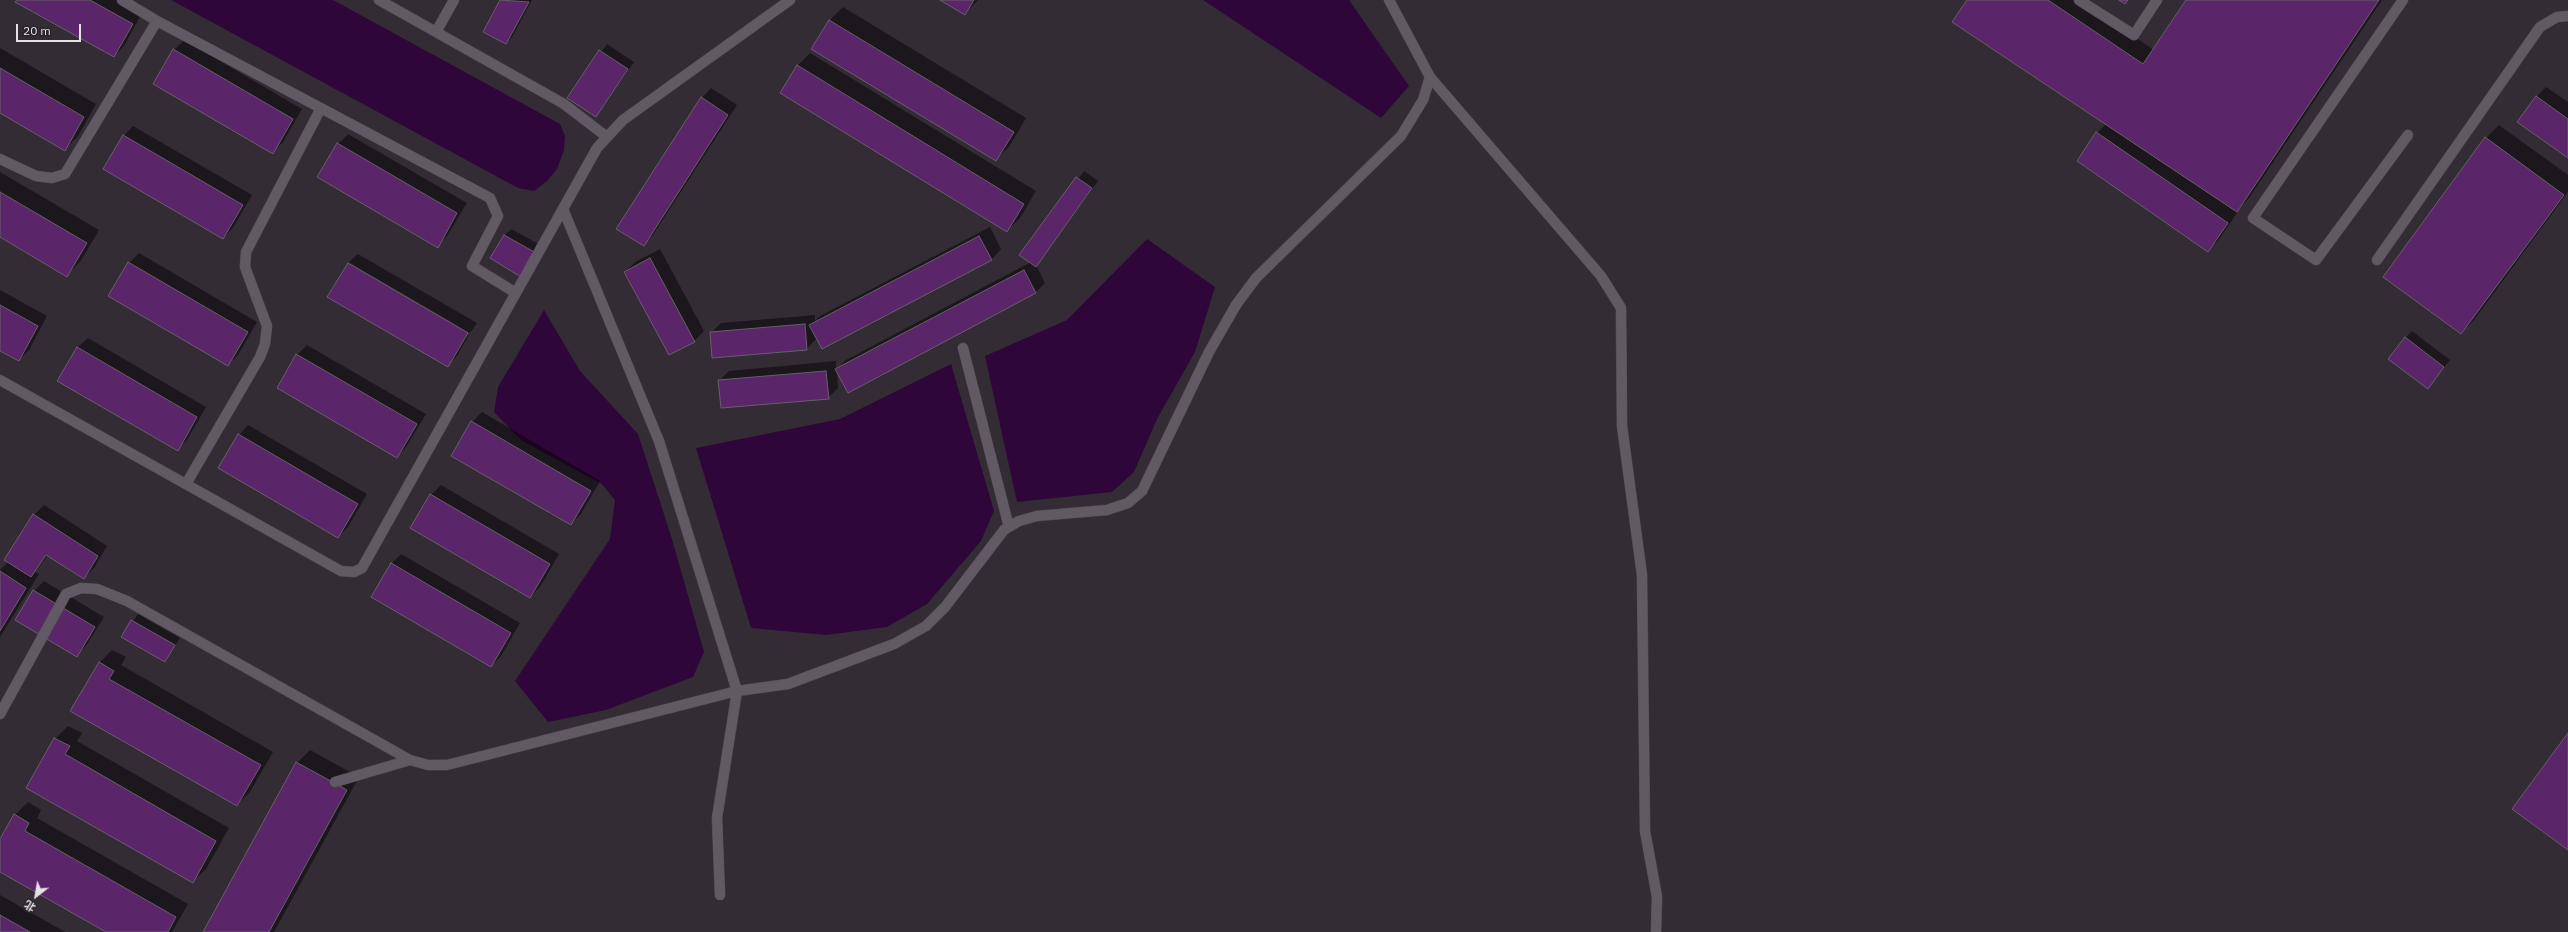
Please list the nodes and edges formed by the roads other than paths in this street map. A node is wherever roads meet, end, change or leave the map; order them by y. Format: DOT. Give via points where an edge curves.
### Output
graph roads {
  1 [pos="122,0"];
  2 [pos="378,0"];
  3 [pos="454,0"];
  4 [pos="790,0"];
  5 [pos="1389,0"];
  6 [pos="2079,0"];
  7 [pos="2157,0"];
  8 [pos="2403,0"];
  9 [pos="2568,16"];
  10 [pos="157,21"];
  11 [pos="436,32"];
  12 [pos="1430,77"];
  13 [pos="321,108"];
  14 [pos="2408,135"];
  15 [pos="607,137"];
  16 [pos="0,159"];
  17 [pos="563,209"];
  18 [pos="2377,260"];
  19 [pos="516,293"];
  20 [pos="963,348"];
  21 [pos="0,380"];
  22 [pos="186,484"];
  23 [pos="1009,527"];
  24 [pos="737,691"];
  25 [pos="0,714"];
  26 [pos="410,760"];
  27 [pos="335,782"];
  28 [pos="720,895"];
  29 [pos="1656,932"];
  1 -- 10 [label="street"];
  2 -- 11 [label="street"];
  3 -- 11 [label="street"];
  4 -- 15 [label="street" via="623,120"];
  5 -- 12 [label="street"];
  6 -- 7 [label="street" via="2134,35"];
  8 -- 14 [label="street" via="2253,218 2316,260"];
  9 -- 18 [label="street" via="2558,17 2540,27"];
  10 -- 13 [label="street"];
  10 -- 16 [label="street" via="66,174 52,178 36,176"];
  11 -- 15 [label="street" via="564,104"];
  12 -- 23 [label="street" via="1413,119 1396,141 1256,278 1236,305 1209,352 1142,492 1128,503 1107,510 1037,516"];
  12 -- 29 [label="street" via="1601,276 1621,308 1622,426 1642,575 1645,831 1657,897"];
  13 -- 19 [label="street" via="490,198 498,216 472,266"];
  13 -- 22 [label="street" via="246,252 245,267 267,326 265,344 260,357"];
  15 -- 17 [label="street" via="597,148"];
  17 -- 19 [label="street"];
  17 -- 24 [label="street" via="659,441"];
  19 -- 22 [label="street" via="362,568 354,572 341,571"];
  20 -- 23 [label="street"];
  21 -- 22 [label="street"];
  23 -- 24 [label="street" via="926,626 894,644 788,684"];
  24 -- 26 [label="street" via="447,765 428,765"];
  24 -- 28 [label="street" via="717,818"];
  25 -- 26 [label="street" via="66,594 81,588 97,589 134,605"];
  26 -- 27 [label="street"];
}
